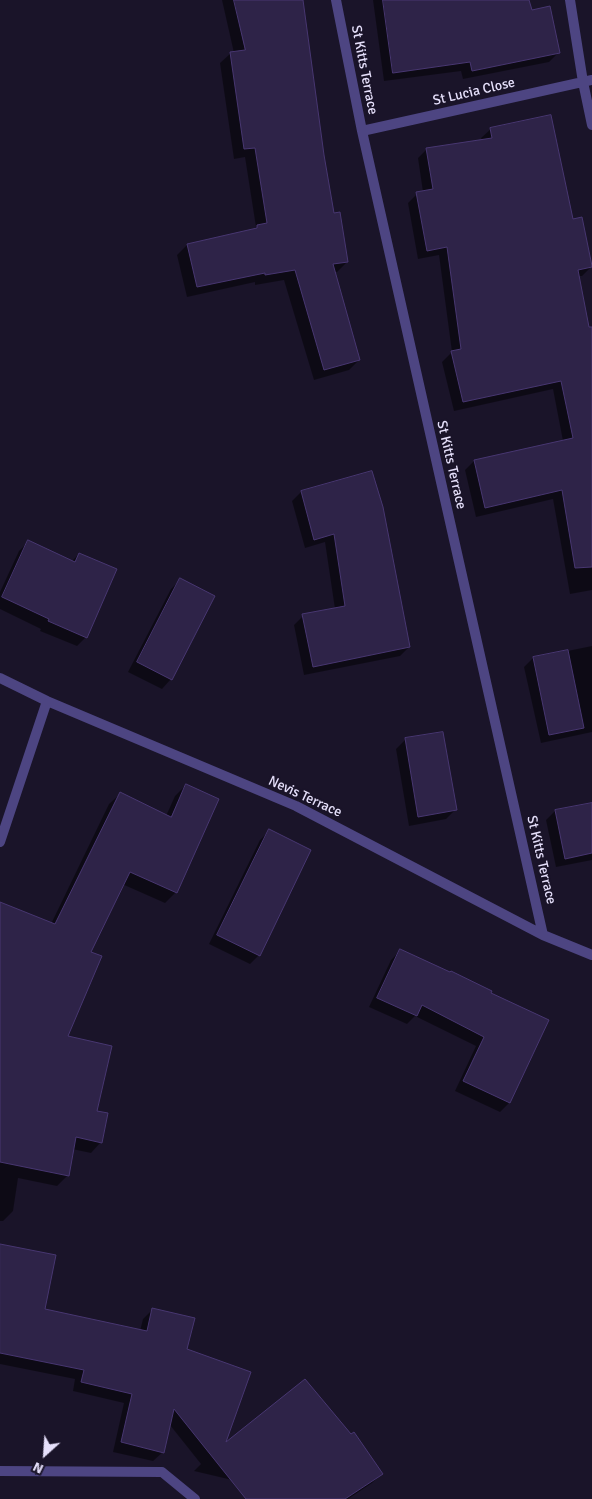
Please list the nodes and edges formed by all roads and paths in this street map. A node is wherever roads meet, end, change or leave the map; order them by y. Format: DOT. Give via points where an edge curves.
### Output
graph roads {
  1 [pos="336,0"];
  2 [pos="570,0"];
  3 [pos="587,81"];
  4 [pos="592,125"];
  5 [pos="362,131"];
  6 [pos="0,678"];
  7 [pos="47,701"];
  8 [pos="0,842"];
  9 [pos="543,935"];
  10 [pos="592,955"];
  11 [pos="0,1471"];
  12 [pos="195,1499"];
  1 -- 5 [label="street, St Kitts Terrace"];
  2 -- 3 [label="street"];
  3 -- 4 [label="street"];
  3 -- 5 [label="street, St Lucia Close"];
  5 -- 9 [label="street, St Kitts Terrace"];
  6 -- 7 [label="street, Nevis Terrace"];
  7 -- 8 [label="street"];
  7 -- 9 [label="street, Nevis Terrace" via="296,806"];
  9 -- 10 [label="street, Nevis Terrace"];
  11 -- 12 [label="street" via="162,1472"];
}
